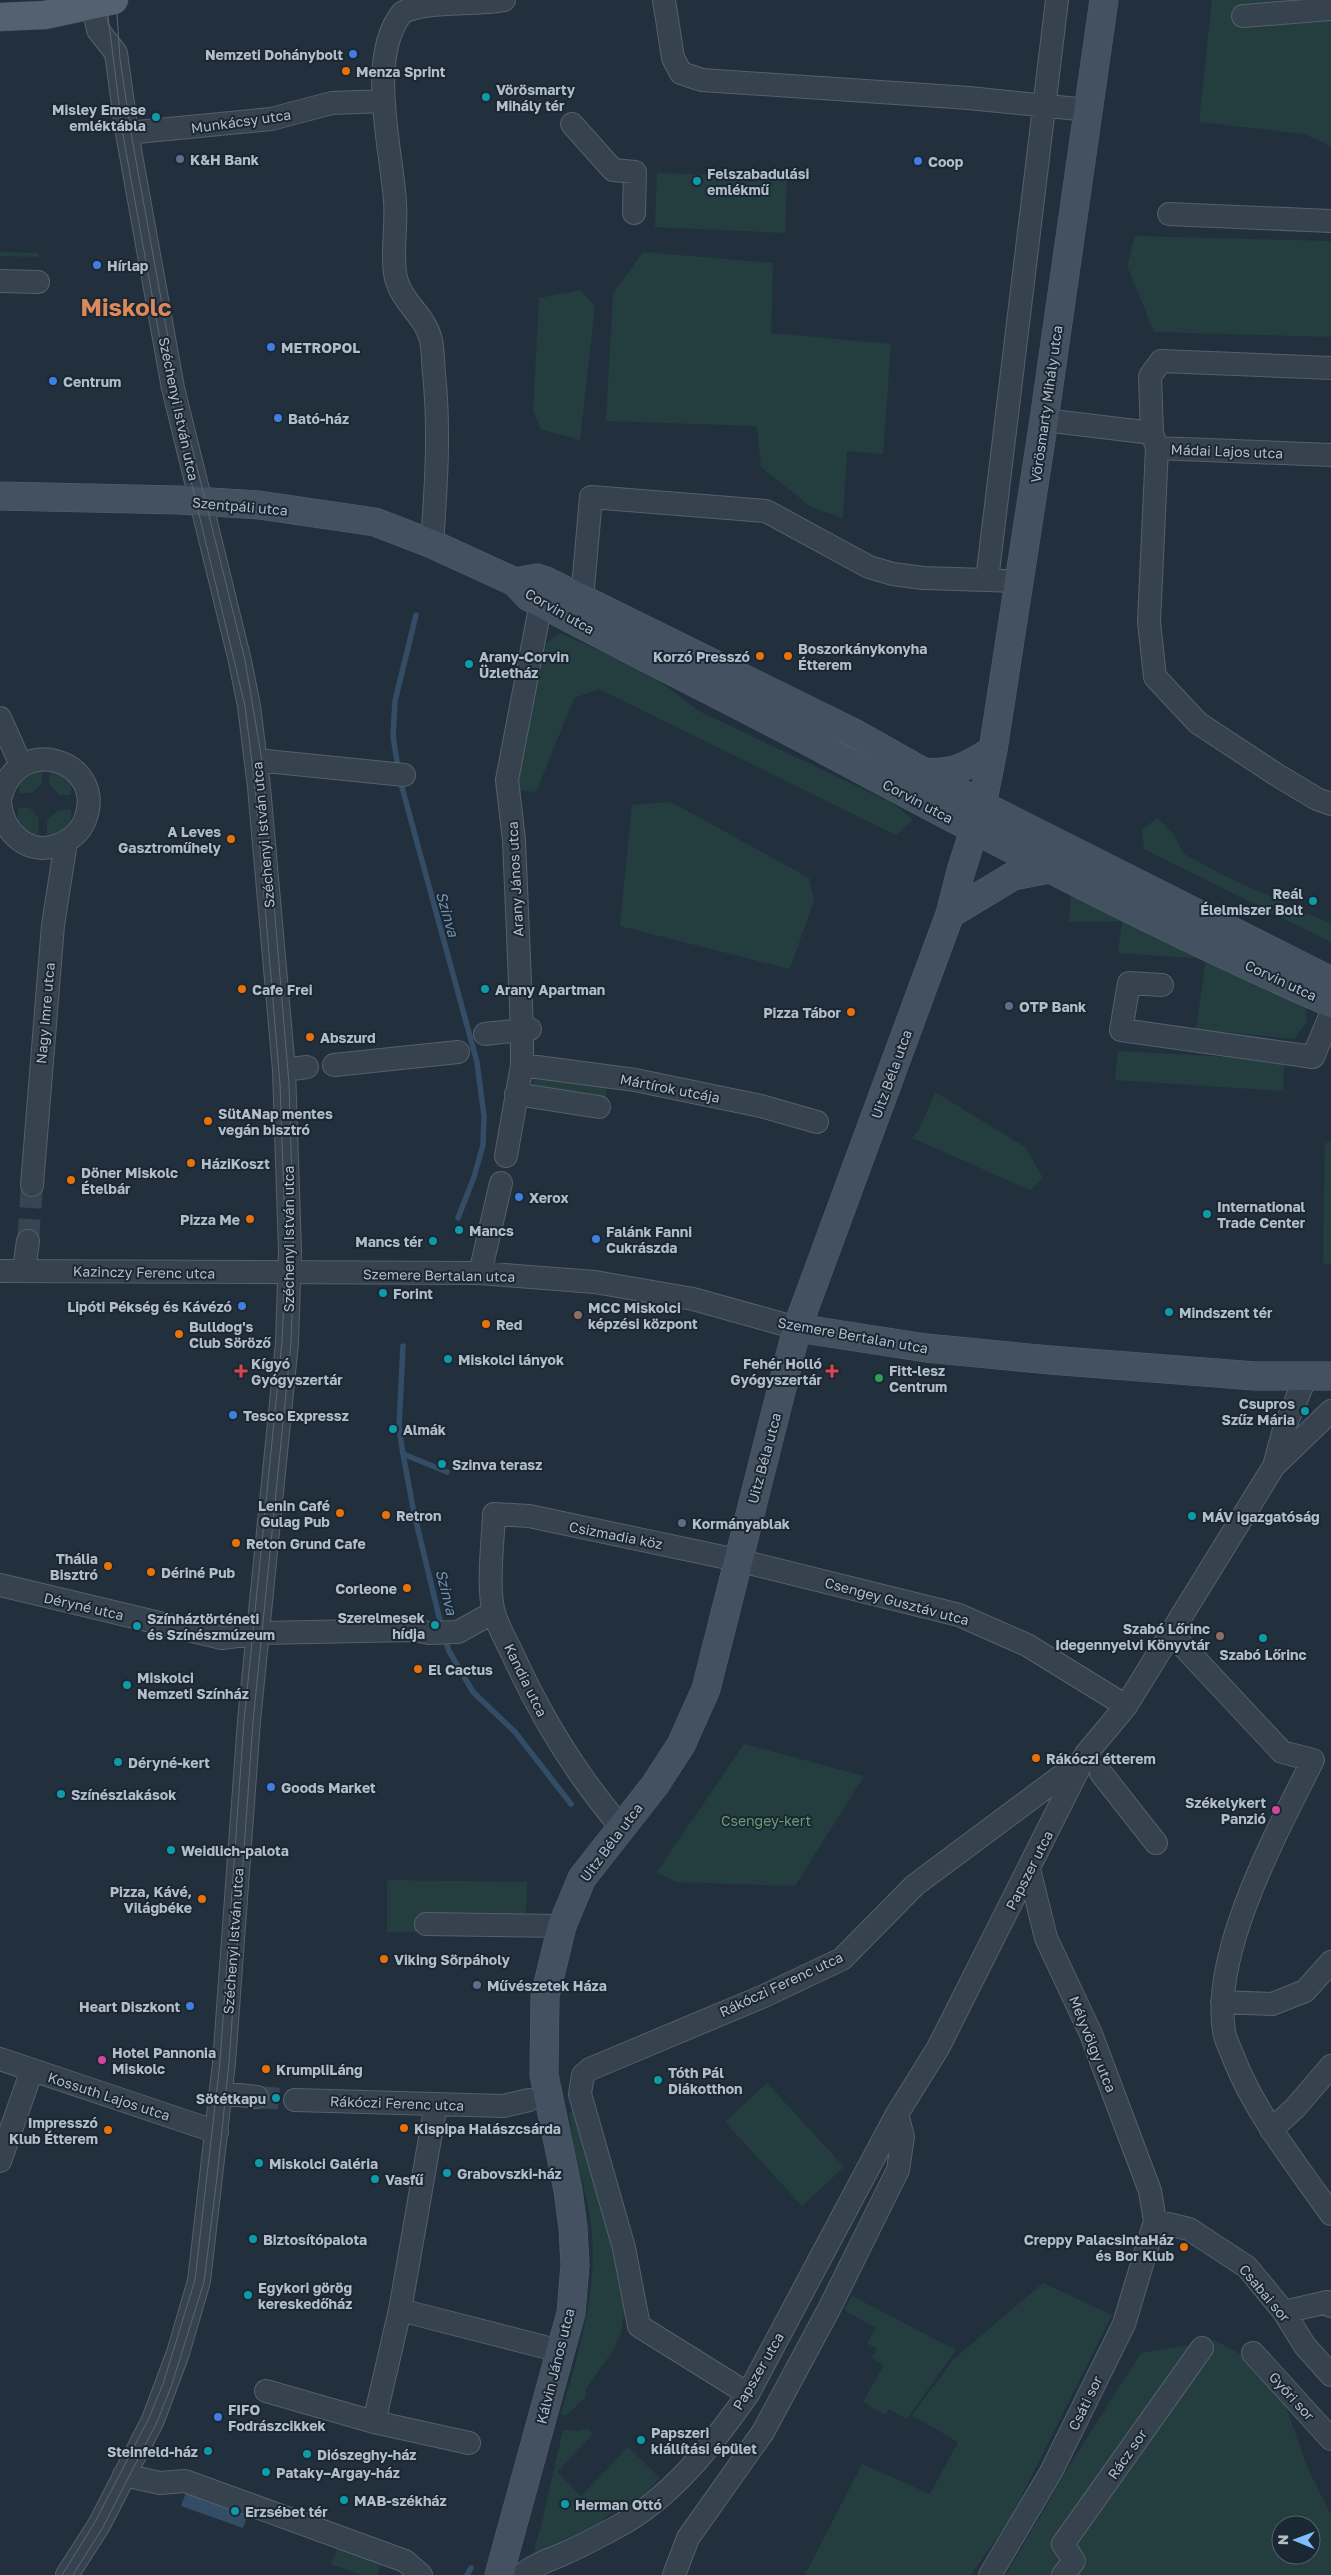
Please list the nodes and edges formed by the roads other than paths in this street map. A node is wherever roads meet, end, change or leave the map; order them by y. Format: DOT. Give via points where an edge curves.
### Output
graph roads {
  1 [pos="504,0"];
  2 [pos="664,0"];
  3 [pos="1057,0"];
  4 [pos="1103,1"];
  5 [pos="100,2"];
  6 [pos="1331,9"];
  7 [pos="1243,16"];
  8 [pos="0,17"];
  9 [pos="383,101"];
  10 [pos="1045,104"];
  11 [pos="1088,110"];
  12 [pos="572,124"];
  13 [pos="127,133"];
  14 [pos="634,213"];
  15 [pos="1169,214"];
  16 [pos="1331,221"];
  17 [pos="0,281"];
  18 [pos="38,282"];
  19 [pos="1331,368"];
  20 [pos="1044,420"];
  21 [pos="1155,441"];
  22 [pos="1331,455"];
  23 [pos="0,496"];
  24 [pos="200,502"];
  25 [pos="432,544"];
  26 [pos="472,562"];
  27 [pos="987,580"];
  28 [pos="1020,581"];
  29 [pos="543,592"];
  30 [pos="582,599"];
  31 [pos="0,718"];
  32 [pos="993,750"];
  33 [pos="256,760"];
  34 [pos="21,765"];
  35 [pos="924,772"];
  36 [pos="404,775"];
  37 [pos="0,802"];
  38 [pos="1331,804"];
  39 [pos="982,805"];
  40 [pos="938,811"];
  41 [pos="975,831"];
  42 [pos="66,842"];
  43 [pos="1050,869"];
  44 [pos="950,914"];
  45 [pos="1331,981"];
  46 [pos="1162,986"];
  47 [pos="1331,1003"];
  48 [pos="1331,1014"];
  49 [pos="526,1029"];
  50 [pos="486,1034"];
  51 [pos="458,1052"];
  52 [pos="334,1065"];
  53 [pos="522,1065"];
  54 [pos="307,1067"];
  55 [pos="284,1070"];
  56 [pos="516,1094"];
  57 [pos="599,1107"];
  58 [pos="817,1122"];
  59 [pos="506,1156"];
  60 [pos="501,1183"];
  61 [pos="32,1185"];
  62 [pos="28,1241"];
  63 [pos="24,1270"];
  64 [pos="0,1271"];
  65 [pos="480,1273"];
  66 [pos="289,1274"];
  67 [pos="797,1328"];
  68 [pos="1319,1377"];
  69 [pos="1331,1411"];
  70 [pos="1274,1466"];
  71 [pos="494,1514"];
  72 [pos="737,1560"];
  73 [pos="0,1585"];
  74 [pos="494,1612"];
  75 [pos="1170,1632"];
  76 [pos="257,1633"];
  77 [pos="1126,1706"];
  78 [pos="1322,1761"];
  79 [pos="1092,1766"];
  80 [pos="620,1826"];
  81 [pos="1156,1843"];
  82 [pos="1029,1869"];
  83 [pos="426,1924"];
  84 [pos="562,1926"];
  85 [pos="1331,1962"];
  86 [pos="1222,2002"];
  87 [pos="0,2059"];
  88 [pos="1331,2066"];
  89 [pos="32,2070"];
  90 [pos="221,2093"];
  91 [pos="257,2097"];
  92 [pos="538,2098"];
  93 [pos="295,2100"];
  94 [pos="436,2104"];
  95 [pos="897,2114"];
  96 [pos="1271,2130"];
  97 [pos="217,2132"];
  98 [pos="0,2161"];
  99 [pos="1331,2214"];
  100 [pos="1154,2220"];
  101 [pos="1331,2306"];
  102 [pos="400,2310"];
  103 [pos="1284,2312"];
  104 [pos="1202,2348"];
  105 [pos="560,2352"];
  106 [pos="1253,2352"];
  107 [pos="1331,2375"];
  108 [pos="266,2391"];
  109 [pos="748,2394"];
  110 [pos="374,2422"];
  111 [pos="1331,2439"];
  112 [pos="469,2443"];
  113 [pos="124,2476"];
  114 [pos="1069,2568"];
  115 [pos="68,2575"];
  116 [pos="421,2575"];
  117 [pos="510,2575"];
  118 [pos="674,2575"];
  119 [pos="990,2575"];
  1 -- 9 [label="street" via="420,0 403,12 386,52"];
  2 -- 10 [label="street" via="673,58 681,73 702,80"];
  3 -- 10 [label="street"];
  4 -- 11 [label="street, Vörösmarty Mihály utca"];
  5 -- 8 [label="main road" via="45,15"];
  5 -- 13 [label="street, Széchenyi István utca" via="98,30 116,53"];
  6 -- 7 [label="street"];
  9 -- 13 [label="street, Munkácsy utca" via="332,103 271,119"];
  9 -- 25 [label="street" via="396,203 396,277 406,300 423,319 431,340 436,387 437,468"];
  10 -- 11 [label="street"];
  10 -- 27 [label="street"];
  11 -- 20 [label="street, Vörösmarty Mihály utca"];
  12 -- 14 [label="street" via="613,170 635,172"];
  13 -- 24 [label="street, Széchenyi István utca" via="173,388"];
  15 -- 16 [label="street"];
  17 -- 18 [label="street"];
  19 -- 21 [label="street" via="1161,361 1150,376"];
  20 -- 21 [label="street, Mádai Lajos utca"];
  20 -- 28 [label="street, Vörösmarty Mihály utca"];
  21 -- 22 [label="street, Mádai Lajos utca"];
  21 -- 38 [label="street" via="1149,622 1155,677 1198,723 1277,775"];
  23 -- 24 [label="street, Szentpáli utca"];
  24 -- 25 [label="street, Szentpáli utca" via="259,505 375,522"];
  24 -- 33 [label="street, Széchenyi István utca" via="240,661"];
  25 -- 26 [label="street, Szentpáli utca"];
  26 -- 29 [label="street, Corvin utca" via="515,582 529,597"];
  27 -- 28 [label="street"];
  27 -- 30 [label="street" via="923,578 877,569 766,512 591,497"];
  28 -- 32 [label="street, Vörösmarty Mihály utca"];
  29 -- 30 [label="street, Corvin utca"];
  29 -- 40 [label="street, Corvin utca"];
  29 -- 49 [label="street, Arany János utca" via="507,780"];
  30 -- 35 [label="street, Corvin utca" via="854,733"];
  31 -- 34 [label="street"];
  32 -- 35 [label="street" via="970,765 942,774"];
  32 -- 39 [label="street, Vörösmarty Mihály utca"];
  33 -- 36 [label="street"];
  33 -- 55 [label="street, Széchenyi István utca"];
  34 -- 37 [label="street" via="3,787"];
  34 -- 42 [label="street" via="46,758 58,761 70,766 83,781 89,800 88,812 79,830"];
  35 -- 39 [label="street, Corvin utca"];
  37 -- 42 [label="street" via="7,828 28,845 53,847"];
  39 -- 41 [label="street, Uitz Béla utca"];
  39 -- 45 [label="street, Corvin utca"];
  40 -- 41 [label="street, Corvin utca"];
  40 -- 44 [label="street" via="950,833 954,849"];
  41 -- 43 [label="street, Corvin utca"];
  41 -- 44 [label="street, Uitz Béla utca"];
  42 -- 61 [label="street, Nagy Imre utca" via="53,925"];
  43 -- 44 [label="street" via="1013,876"];
  43 -- 47 [label="street, Corvin utca"];
  44 -- 67 [label="street, Uitz Béla utca"];
  46 -- 48 [label="street" via="1129,983 1122,1030 1313,1057"];
  49 -- 50 [label="street"];
  49 -- 53 [label="street, Arany János utca"];
  51 -- 52 [label="street"];
  53 -- 56 [label="street, Arany János utca"];
  53 -- 58 [label="street, Mártírok utcája" via="635,1080 762,1106"];
  54 -- 55 [label="street"];
  55 -- 66 [label="street, Széchenyi István utca"];
  56 -- 57 [label="street"];
  56 -- 59 [label="street, Arany János utca"];
  60 -- 65 [label="street"];
  62 -- 63 [label="street"];
  63 -- 64 [label="street, Kazinczy Ferenc utca"];
  63 -- 66 [label="street, Kazinczy Ferenc utca"];
  65 -- 66 [label="street, Szemere Bertalan utca"];
  65 -- 67 [label="street, Szemere Bertalan utca" via="595,1282 692,1299"];
  66 -- 76 [label="street, Széchenyi István utca" via="287,1343"];
  67 -- 68 [label="street, Szemere Bertalan utca" via="974,1353 1207,1372"];
  67 -- 72 [label="street, Uitz Béla utca"];
  68 -- 70 [label="street" via="1285,1426"];
  69 -- 70 [label="street"];
  70 -- 75 [label="street"];
  71 -- 72 [label="street, Csizmadia köz" via="529,1516"];
  71 -- 74 [label="street, Kandia utca"];
  72 -- 77 [label="street, Csengey Gusztáv utca" via="960,1615 1027,1645"];
  72 -- 80 [label="street, Uitz Béla utca" via="727,1611 699,1705 681,1744 655,1785"];
  73 -- 76 [label="street, Déryné utca" via="222,1638"];
  74 -- 76 [label="street, Déryné utca" via="458,1632"];
  74 -- 80 [label="street, Kandia utca" via="525,1681 558,1742 589,1789"];
  75 -- 77 [label="street, Papszer utca"];
  75 -- 78 [label="street" via="1282,1752"];
  76 -- 90 [label="street, Széchenyi István utca"];
  77 -- 79 [label="street, Papszer utca"];
  78 -- 86 [label="street" via="1278,1831 1245,1906"];
  79 -- 81 [label="street"];
  79 -- 82 [label="street, Papszer utca"];
  79 -- 109 [label="street, Rákóczi Ferenc utca" via="916,1885 842,1959 764,1996 590,2069 583,2075 580,2094 624,2248 639,2326"];
  80 -- 84 [label="street, Uitz Béla utca" via="582,1878"];
  82 -- 95 [label="street, Papszer utca" via="938,2048"];
  82 -- 100 [label="street, Mélyvölgy utca" via="1046,1938 1091,2034 1150,2191"];
  83 -- 84 [label="street"];
  84 -- 92 [label="street, Uitz Béla utca" via="545,1996"];
  85 -- 86 [label="street" via="1305,1990 1272,2004"];
  86 -- 96 [label="street" via="1224,2033 1243,2082"];
  87 -- 89 [label="street, Kossuth Lajos utca"];
  88 -- 96 [label="street"];
  89 -- 97 [label="street, Kossuth Lajos utca"];
  89 -- 98 [label="street"];
  90 -- 91 [label="street"];
  90 -- 97 [label="street, Széchenyi István utca"];
  92 -- 94 [label="street, Rákóczi Ferenc utca" via="503,2106"];
  92 -- 105 [label="street, Kálvin János utca" via="568,2190 573,2228 575,2265 571,2313"];
  93 -- 94 [label="street, Rákóczi Ferenc utca"];
  94 -- 102 [label="street"];
  95 -- 109 [label="street, Papszer utca"];
  95 -- 118 [label="street" via="904,2137 898,2170 763,2432 688,2538"];
  96 -- 99 [label="street"];
  97 -- 113 [label="street, Széchenyi István utca" via="200,2281 153,2420"];
  100 -- 103 [label="street, Csabai sor" via="1189,2229 1247,2267"];
  100 -- 119 [label="street, Csáti sor" via="1124,2324 1051,2472"];
  101 -- 103 [label="street" via="1327,2302"];
  102 -- 105 [label="street"];
  102 -- 110 [label="street"];
  103 -- 107 [label="street, Csabai sor" via="1305,2346"];
  104 -- 114 [label="street, Rácz sor" via="1063,2544"];
  105 -- 117 [label="street, Kálvin János utca"];
  106 -- 111 [label="street, Győri sor"];
  108 -- 110 [label="street"];
  109 -- 117 [label="street, Papszer utca" via="684,2474 650,2507 561,2555"];
  110 -- 112 [label="street"];
  113 -- 115 [label="street, Széchenyi István utca"];
  113 -- 116 [label="street" via="160,2483 185,2481 405,2561"];
}
